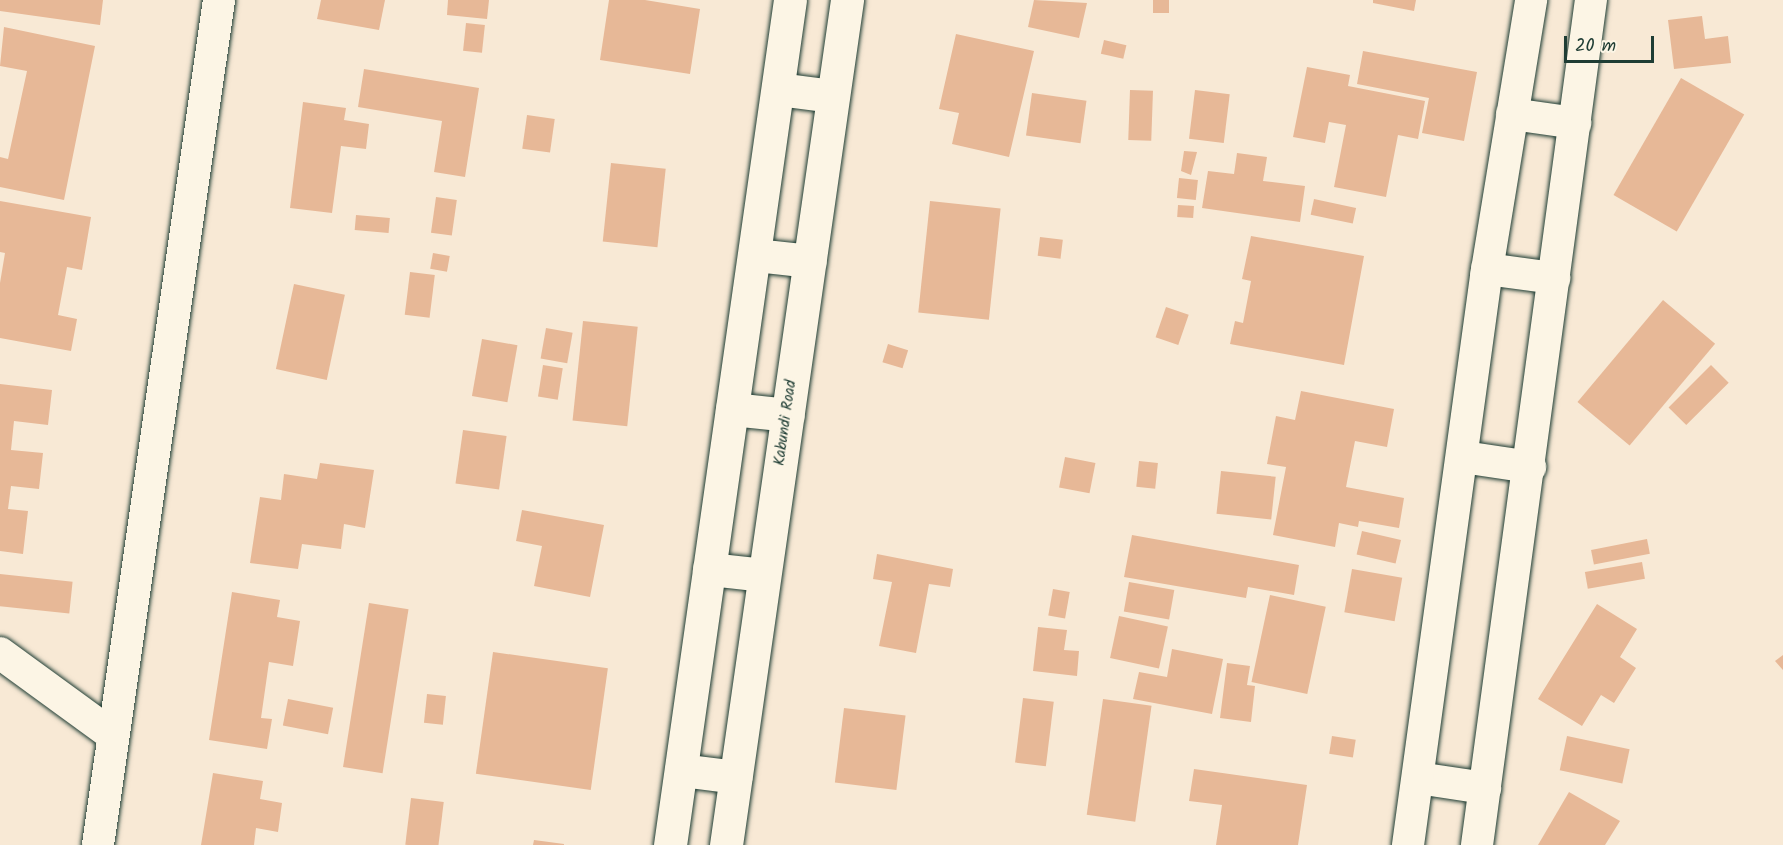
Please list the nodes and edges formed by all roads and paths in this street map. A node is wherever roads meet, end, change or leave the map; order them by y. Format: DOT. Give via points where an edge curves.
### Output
graph roads {
  1 [pos="219,0"];
  2 [pos="790,0"];
  3 [pos="847,0"];
  4 [pos="1531,0"];
  5 [pos="1591,0"];
  6 [pos="778,89"];
  7 [pos="833,96"];
  8 [pos="1512,114"];
  9 [pos="1575,123"];
  10 [pos="755,255"];
  11 [pos="810,261"];
  12 [pos="1488,269"];
  13 [pos="1554,278"];
  14 [pos="732,409"];
  15 [pos="788,415"];
  16 [pos="1463,457"];
  17 [pos="1530,467"];
  18 [pos="710,569"];
  19 [pos="765,575"];
  20 [pos="0,653"];
  21 [pos="111,734"];
  22 [pos="681,770"];
  23 [pos="736,777"];
  24 [pos="1419,778"];
  25 [pos="1485,788"];
  26 [pos="98,845"];
  27 [pos="670,845"];
  28 [pos="726,845"];
  29 [pos="1408,845"];
  30 [pos="1477,845"];
  1 -- 21 [label="street"];
  2 -- 6 [label="street"];
  3 -- 7 [label="street, Kabundi Road"];
  4 -- 8 [label="street"];
  5 -- 9 [label="street"];
  6 -- 7 [label="street"];
  6 -- 10 [label="street"];
  7 -- 11 [label="street, Kabundi Road"];
  8 -- 9 [label="street"];
  8 -- 12 [label="street"];
  9 -- 13 [label="street"];
  10 -- 11 [label="street"];
  10 -- 14 [label="street"];
  11 -- 15 [label="street, Kabundi Road"];
  12 -- 13 [label="street"];
  12 -- 16 [label="street"];
  13 -- 17 [label="street"];
  14 -- 15 [label="street"];
  14 -- 18 [label="street"];
  15 -- 19 [label="street, Kabundi Road"];
  16 -- 17 [label="street"];
  16 -- 24 [label="street"];
  17 -- 25 [label="street"];
  18 -- 19 [label="street"];
  18 -- 22 [label="street"];
  19 -- 23 [label="street, Kabundi Road"];
  20 -- 21 [label="street"];
  21 -- 26 [label="street"];
  22 -- 23 [label="street"];
  22 -- 27 [label="street"];
  23 -- 28 [label="street, Kabundi Road"];
  24 -- 25 [label="street"];
  24 -- 29 [label="street"];
  25 -- 30 [label="street"];
}
